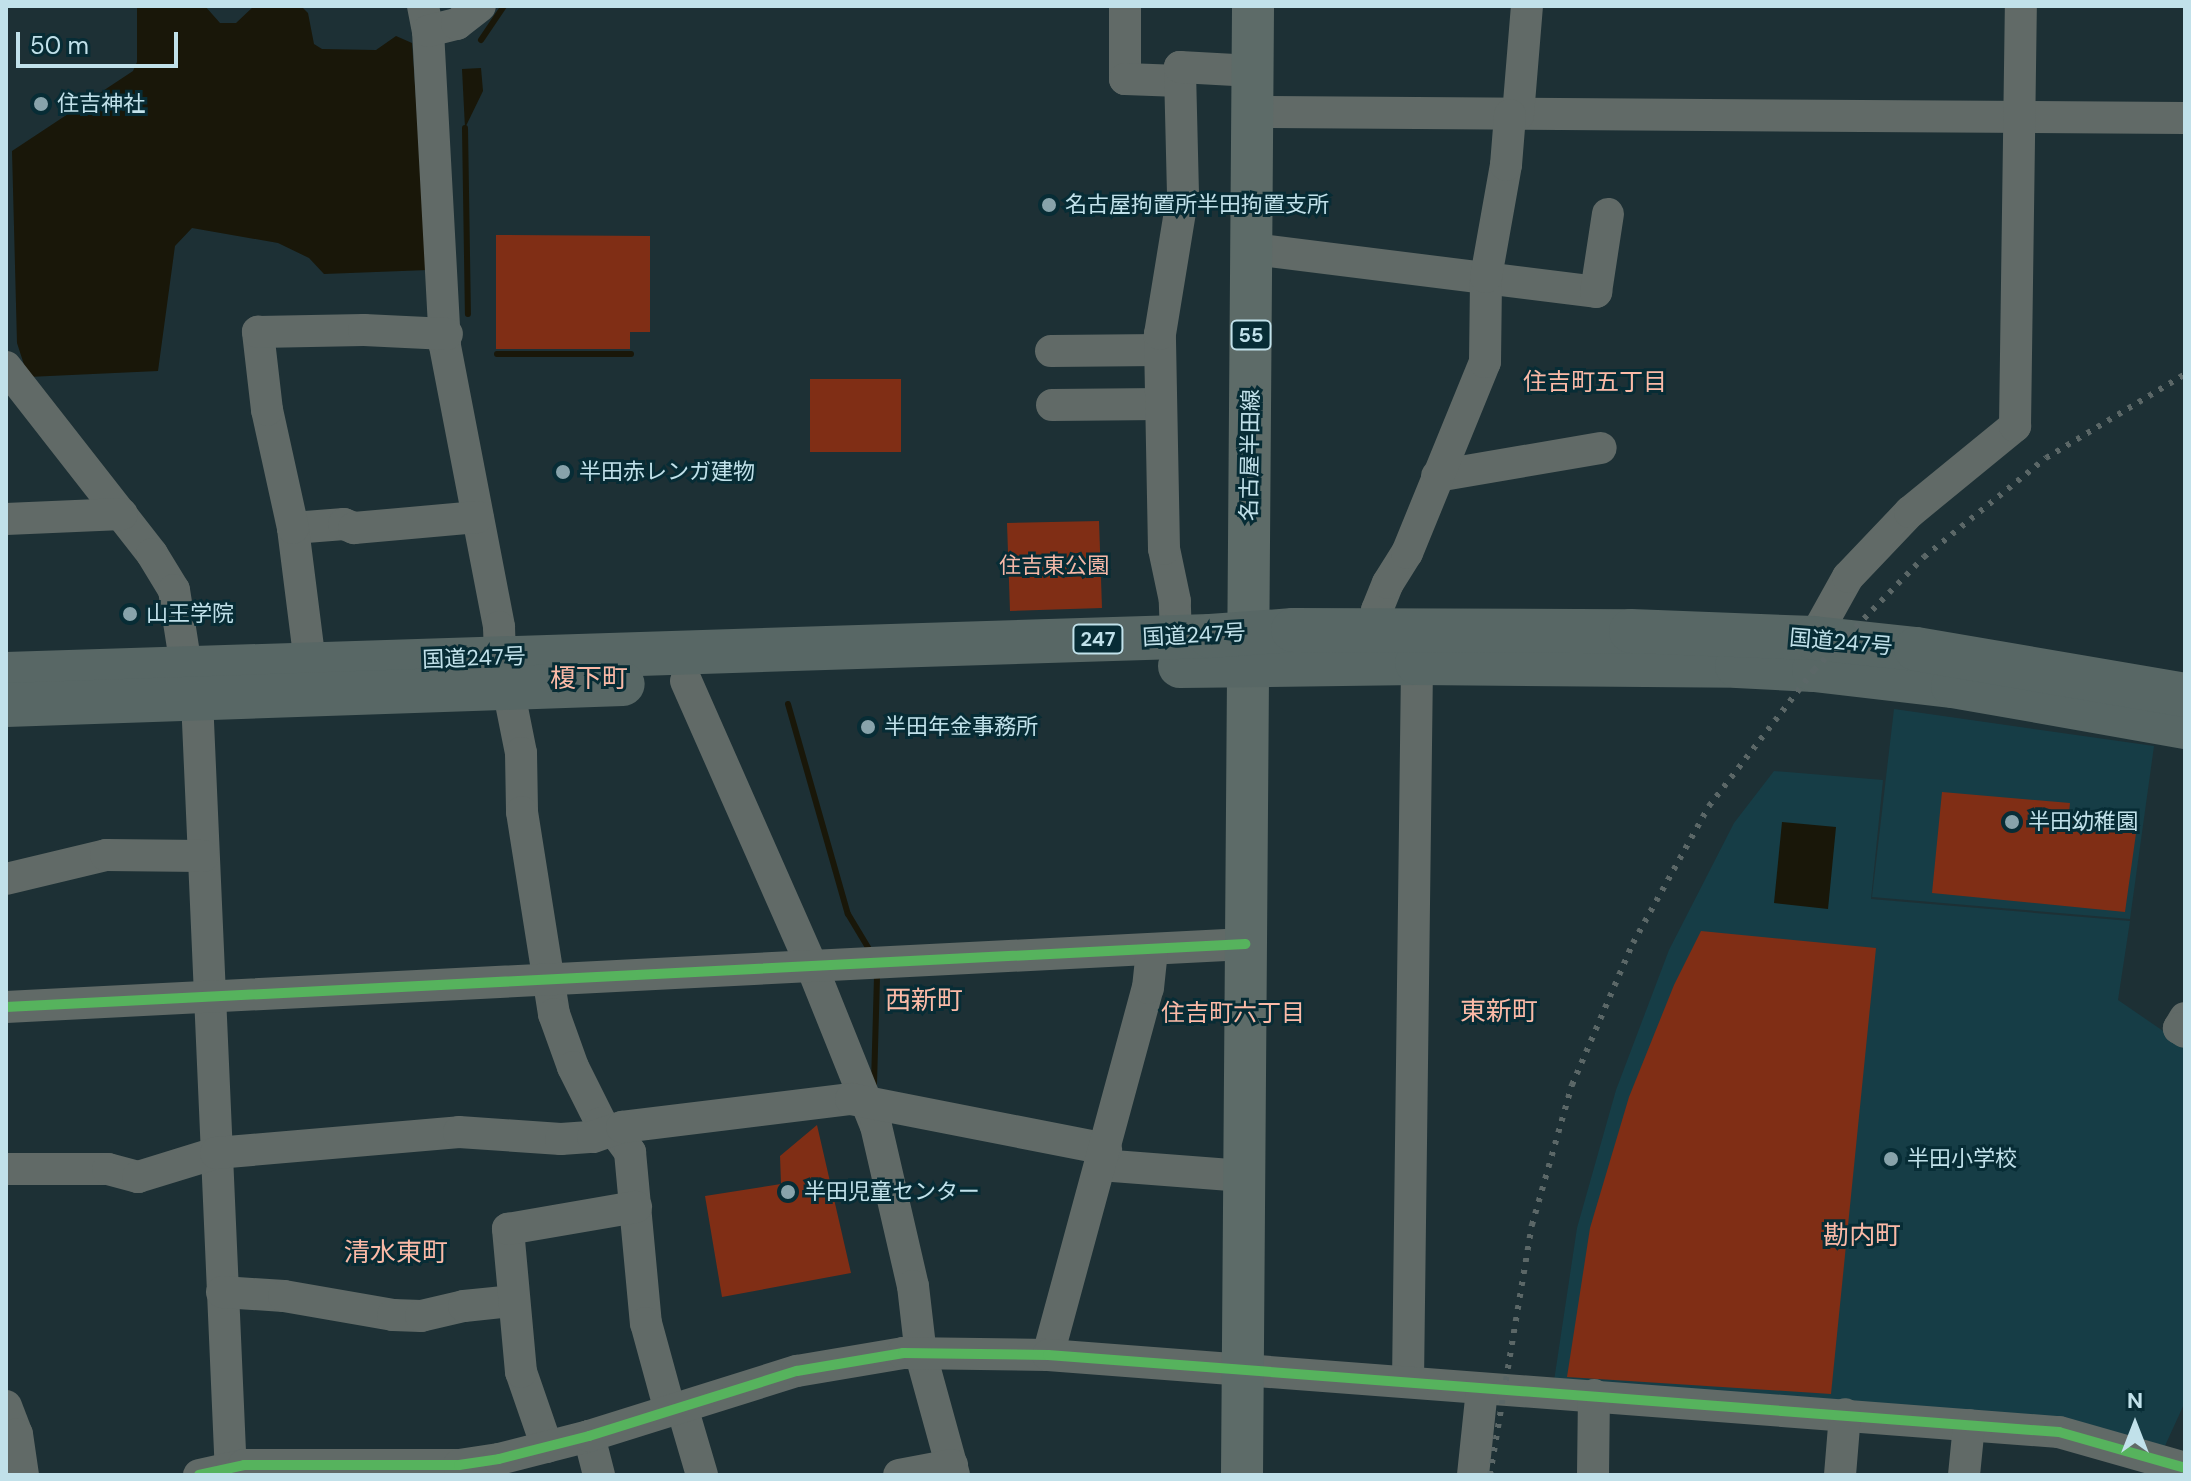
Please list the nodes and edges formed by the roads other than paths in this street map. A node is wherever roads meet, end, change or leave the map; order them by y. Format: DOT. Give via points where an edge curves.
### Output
graph roads {
  1 [pos="480,6"];
  2 [pos="1125,6"];
  3 [pos="1253,6"];
  4 [pos="1527,6"];
  5 [pos="2021,6"];
  6 [pos="426,18"];
  7 [pos="1253,71"];
  8 [pos="1180,81"];
  9 [pos="1253,112"];
  10 [pos="1514,115"];
  11 [pos="2019,116"];
  12 [pos="2185,118"];
  13 [pos="1608,214"];
  14 [pos="1252,249"];
  15 [pos="1486,277"];
  16 [pos="447,334"];
  17 [pos="1160,350"];
  18 [pos="1051,351"];
  19 [pos="6,367"];
  20 [pos="1161,404"];
  21 [pos="1052,405"];
  22 [pos="1601,448"];
  23 [pos="1437,476"];
  24 [pos="122,514"];
  25 [pos="478,517"];
  26 [pos="6,519"];
  27 [pos="293,528"];
  28 [pos="1376,629"];
  29 [pos="1176,637"];
  30 [pos="1814,638"];
  31 [pos="1248,648"];
  32 [pos="310,663"];
  33 [pos="1417,663"];
  34 [pos="504,672"];
  35 [pos="6,674"];
  36 [pos="686,681"];
  37 [pos="192,683"];
  38 [pos="2185,695"];
  39 [pos="6,705"];
  40 [pos="2185,727"];
  41 [pos="203,856"];
  42 [pos="6,879"];
  43 [pos="1245,944"];
  44 [pos="1152,949"];
  45 [pos="812,967"];
  46 [pos="548,978"];
  47 [pos="208,995"];
  48 [pos="6,1007"];
  49 [pos="2185,1018"];
  50 [pos="2185,1032"];
  51 [pos="867,1101"];
  52 [pos="611,1131"];
  53 [pos="216,1153"];
  54 [pos="1103,1157"];
  55 [pos="6,1169"];
  56 [pos="1244,1176"];
  57 [pos="636,1207"];
  58 [pos="222,1292"];
  59 [pos="512,1301"];
  60 [pos="921,1355"];
  61 [pos="1048,1355"];
  62 [pos="1243,1371"];
  63 [pos="1408,1382"];
  64 [pos="1482,1389"];
  65 [pos="1594,1395"];
  66 [pos="6,1406"];
  67 [pos="676,1409"];
  68 [pos="1845,1414"];
  69 [pos="1969,1425"];
  70 [pos="589,1436"];
  71 [pos="547,1447"];
  72 [pos="2185,1468"];
  73 [pos="474,1469"];
  74 [pos="953,1470"];
  75 [pos="220,1473"];
  76 [pos="23,1475"];
  77 [pos="599,1475"];
  78 [pos="702,1475"];
  79 [pos="899,1475"];
  80 [pos="1242,1475"];
  81 [pos="1473,1475"];
  82 [pos="1593,1475"];
  83 [pos="1840,1475"];
  84 [pos="1964,1475"];
  1 -- 6 [label="street" via="457,24"];
  2 -- 8 [label="street" via="1125,79"];
  3 -- 7 [label="main road, 名古屋半田線 / 55"];
  4 -- 10 [label="street"];
  5 -- 11 [label="street"];
  6 -- 16 [label="street"];
  7 -- 8 [label="street" via="1180,67"];
  7 -- 9 [label="main road, 名古屋半田線 / 55"];
  8 -- 17 [label="street" via="1183,194"];
  9 -- 10 [label="street"];
  9 -- 14 [label="main road, 名古屋半田線 / 55"];
  10 -- 11 [label="street"];
  10 -- 15 [label="street"];
  11 -- 12 [label="street"];
  11 -- 30 [label="street" via="2015,426 1910,512 1848,577"];
  13 -- 15 [label="street" via="1596,292"];
  14 -- 15 [label="street"];
  14 -- 31 [label="main road, 名古屋半田線 / 55"];
  15 -- 23 [label="street" via="1485,362"];
  16 -- 25 [label="street"];
  16 -- 27 [label="street" via="258,332 267,410"];
  17 -- 18 [label="street"];
  17 -- 20 [label="street"];
  19 -- 24 [label="street"];
  20 -- 21 [label="street"];
  20 -- 29 [label="street" via="1164,549"];
  22 -- 23 [label="street"];
  23 -- 28 [label="street" via="1407,553 1377,610"];
  24 -- 26 [label="street"];
  24 -- 37 [label="street" via="174,590"];
  25 -- 27 [label="street"];
  25 -- 34 [label="street"];
  27 -- 32 [label="street"];
  28 -- 30 [label="highway, 国道247号 / 247"];
  28 -- 31 [label="highway, 国道247号 / 247"];
  29 -- 31 [label="highway, 国道247号 / 247"];
  29 -- 34 [label="highway, 国道247号 / 247"];
  30 -- 38 [label="highway, 国道247号 / 247" via="1916,649"];
  31 -- 33 [label="highway, 国道247号 / 247"];
  31 -- 36 [label="highway, 国道247号 / 247"];
  31 -- 43 [label="main road, 名古屋半田線"];
  32 -- 34 [label="highway, 国道247号 / 247"];
  32 -- 37 [label="highway, 国道247号 / 247"];
  33 -- 40 [label="highway, 国道247号 / 247" via="1814,670 1953,686"];
  33 -- 63 [label="street"];
  34 -- 36 [label="highway, 国道247号 / 247"];
  34 -- 37 [label="highway, 国道247号 / 247"];
  34 -- 46 [label="street" via="521,753 522,812"];
  35 -- 37 [label="highway, 国道247号 / 247"];
  36 -- 45 [label="street"];
  37 -- 39 [label="highway, 国道247号 / 247"];
  37 -- 41 [label="street"];
  41 -- 42 [label="street" via="106,855"];
  41 -- 47 [label="street"];
  43 -- 44 [label="street"];
  43 -- 56 [label="main road, 名古屋半田線"];
  44 -- 45 [label="street"];
  44 -- 54 [label="street" via="1148,988"];
  45 -- 46 [label="street"];
  45 -- 51 [label="street"];
  46 -- 47 [label="street"];
  46 -- 52 [label="street" via="573,1067 601,1123"];
  47 -- 48 [label="street"];
  47 -- 53 [label="street"];
  49 -- 50 [label="street" via="2179,1028"];
  51 -- 52 [label="street" via="733,1111"];
  51 -- 54 [label="street"];
  51 -- 60 [label="street" via="913,1286"];
  52 -- 53 [label="street" via="561,1139 486,1132 415,1134"];
  52 -- 57 [label="street" via="630,1152"];
  53 -- 55 [label="street" via="138,1177 108,1169"];
  53 -- 58 [label="street"];
  54 -- 56 [label="street"];
  54 -- 61 [label="street"];
  56 -- 62 [label="main road, 名古屋半田線"];
  57 -- 59 [label="street" via="508,1229"];
  57 -- 67 [label="street" via="646,1323"];
  58 -- 59 [label="street" via="421,1316"];
  58 -- 75 [label="street"];
  59 -- 71 [label="street" via="521,1372"];
  60 -- 61 [label="street"];
  60 -- 67 [label="street" via="903,1353 797,1371"];
  60 -- 74 [label="street"];
  61 -- 62 [label="street"];
  62 -- 63 [label="street"];
  62 -- 80 [label="main road, 名古屋半田線"];
  63 -- 64 [label="street"];
  64 -- 65 [label="street"];
  64 -- 81 [label="street"];
  65 -- 68 [label="street"];
  65 -- 82 [label="street"];
  66 -- 76 [label="street"];
  67 -- 70 [label="street"];
  67 -- 78 [label="street"];
  68 -- 69 [label="street"];
  68 -- 83 [label="street"];
  69 -- 72 [label="street" via="2059,1432"];
  69 -- 84 [label="street"];
  70 -- 71 [label="street"];
  70 -- 77 [label="street"];
  71 -- 73 [label="street"];
  73 -- 75 [label="street" via="244,1465"];
  74 -- 79 [label="street"];
}
